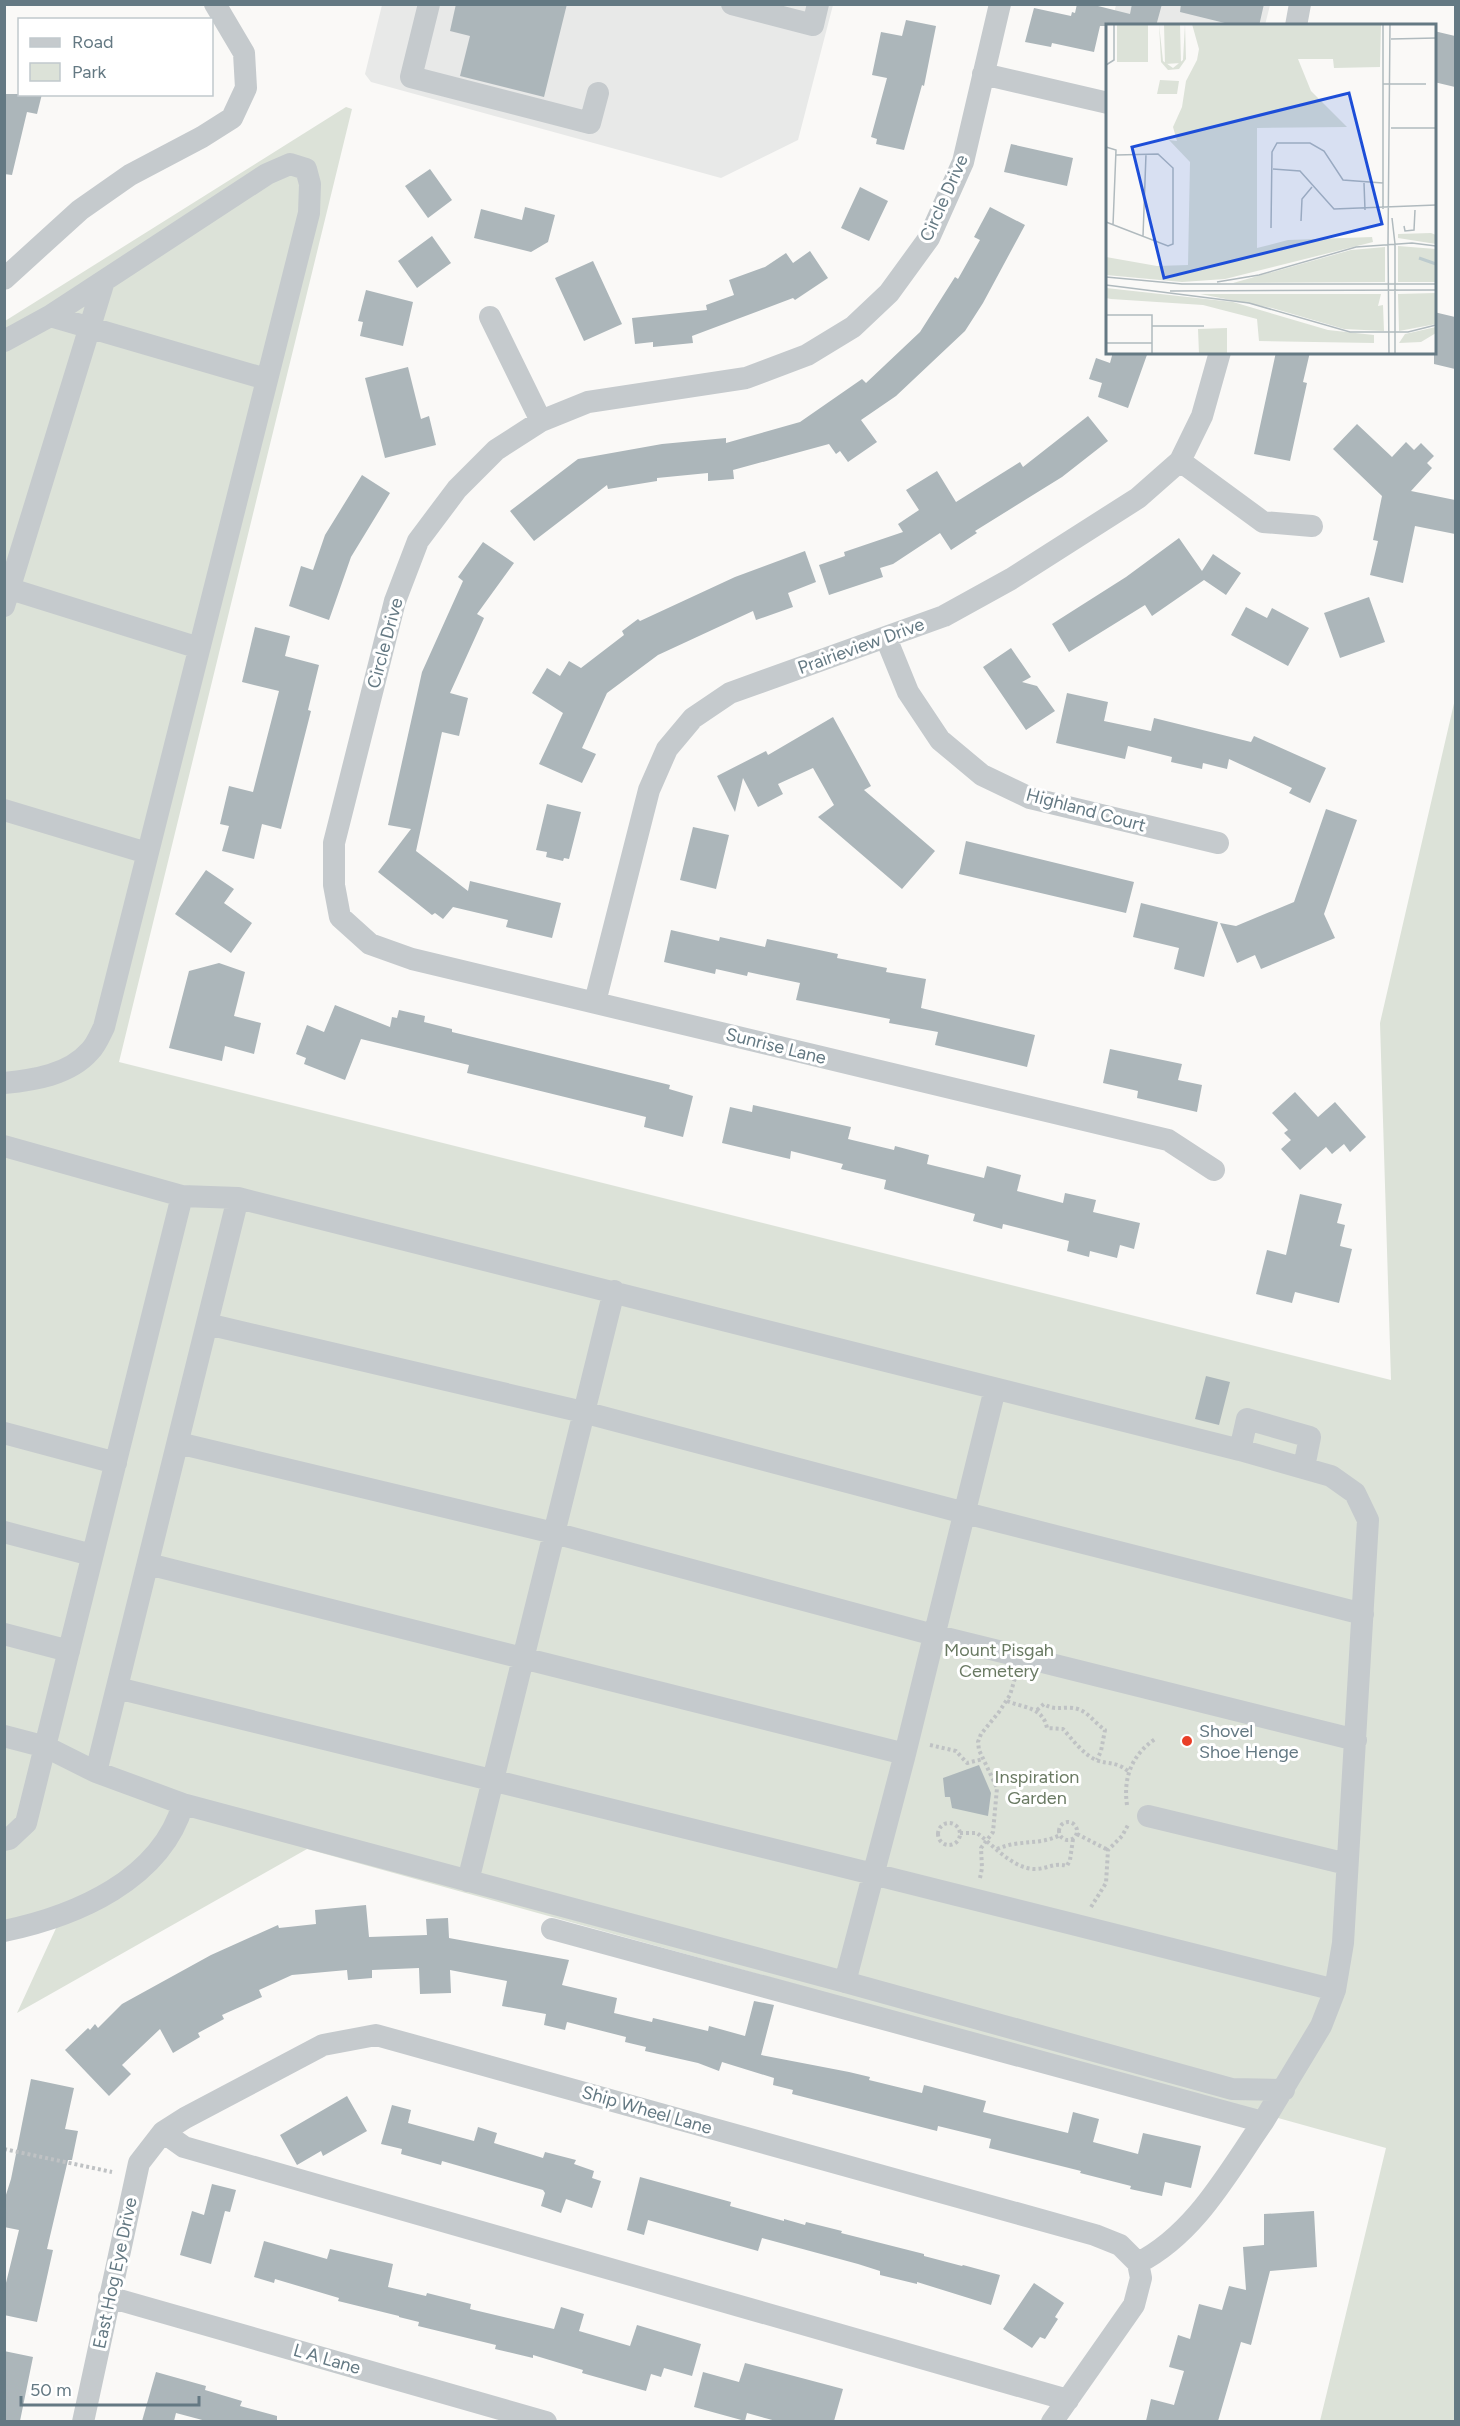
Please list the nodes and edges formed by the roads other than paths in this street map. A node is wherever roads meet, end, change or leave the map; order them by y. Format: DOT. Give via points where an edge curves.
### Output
graph roads {
  1 [pos="215,4"];
  2 [pos="429,4"];
  3 [pos="732,4"];
  4 [pos="818,4"];
  5 [pos="1000,4"];
  6 [pos="1300,4"];
  7 [pos="1296,24"];
  8 [pos="984,74"];
  9 [pos="598,93"];
  10 [pos="1106,103"];
  11 [pos="4,279"];
  12 [pos="104,281"];
  13 [pos="50,316"];
  14 [pos="490,317"];
  15 [pos="90,327"];
  16 [pos="4,341"];
  17 [pos="1219,354"];
  18 [pos="266,380"];
  19 [pos="541,421"];
  20 [pos="1180,461"];
  21 [pos="1312,526"];
  22 [pos="6,594"];
  23 [pos="886,638"];
  24 [pos="199,648"];
  25 [pos="4,810"];
  26 [pos="1218,843"];
  27 [pos="147,853"];
  28 [pos="340,917"];
  29 [pos="595,1002"];
  30 [pos="4,1083"];
  31 [pos="4,1146"];
  32 [pos="1215,1170"];
  33 [pos="182,1196"];
  34 [pos="238,1198"];
  35 [pos="614,1291"];
  36 [pos="207,1324"];
  37 [pos="995,1389"];
  38 [pos="584,1412"];
  39 [pos="4,1433"];
  40 [pos="178,1443"];
  41 [pos="1240,1450"];
  42 [pos="116,1463"];
  43 [pos="1304,1467"];
  44 [pos="965,1513"];
  45 [pos="4,1532"];
  46 [pos="554,1533"];
  47 [pos="92,1555"];
  48 [pos="148,1564"];
  49 [pos="1363,1614"];
  50 [pos="4,1634"];
  51 [pos="934,1635"];
  52 [pos="69,1651"];
  53 [pos="523,1658"];
  54 [pos="117,1688"];
  55 [pos="4,1736"];
  56 [pos="1356,1740"];
  57 [pos="46,1747"];
  58 [pos="907,1747"];
  59 [pos="96,1772"];
  60 [pos="493,1781"];
  61 [pos="183,1804"];
  62 [pos="1135,1814"];
  63 [pos="4,1839"];
  64 [pos="1347,1864"];
  65 [pos="873,1874"];
  66 [pos="468,1881"];
  67 [pos="552,1929"];
  68 [pos="4,1930"];
  69 [pos="845,1982"];
  70 [pos="1335,1990"];
  71 [pos="1284,2090"];
  72 [pos="1263,2122"];
  73 [pos="163,2132"];
  74 [pos="1137,2263"];
  75 [pos="109,2297"];
  76 [pos="1068,2400"];
  77 [pos="83,2421"];
  78 [pos="546,2421"];
  79 [pos="1052,2421"];
  1 -- 11 [label="street" via="244,53 246,88 232,117 130,175 80,210"];
  2 -- 9 [label="street" via="411,78 590,123"];
  3 -- 4 [label="street" via="813,25"];
  5 -- 8 [label="street, Circle Drive"];
  6 -- 7 [label="street"];
  8 -- 10 [label="street"];
  8 -- 19 [label="street, Circle Drive" via="963,162 929,238 890,293 853,327 807,355 746,378 588,402"];
  12 -- 13 [label="street"];
  12 -- 15 [label="street"];
  12 -- 18 [label="street" via="267,174 290,164 306,170 310,184 309,213"];
  13 -- 15 [label="street"];
  13 -- 16 [label="street"];
  14 -- 19 [label="street"];
  15 -- 18 [label="street"];
  15 -- 22 [label="street"];
  17 -- 20 [label="street, Prairieview Drive" via="1202,416"];
  18 -- 24 [label="street"];
  19 -- 28 [label="street, Circle Drive" via="495,450 457,489 418,541 395,601 334,843 334,885"];
  20 -- 21 [label="street" via="1263,522"];
  20 -- 23 [label="street, Prairieview Drive" via="1138,498 1011,579 944,616"];
  22 -- 24 [label="street"];
  23 -- 26 [label="street, Highland Court" via="908,692 940,740 982,775 1030,798"];
  23 -- 29 [label="street, Prairieview Drive" via="730,693 693,718 667,749 649,790"];
  24 -- 27 [label="street"];
  25 -- 27 [label="street"];
  27 -- 30 [label="street" via="104,1027 90,1052 62,1072"];
  28 -- 29 [label="street, Sunrise Lane" via="370,944 412,959"];
  29 -- 32 [label="street, Sunrise Lane" via="1168,1140"];
  31 -- 33 [label="street"];
  33 -- 34 [label="street"];
  33 -- 42 [label="street"];
  34 -- 35 [label="street"];
  34 -- 36 [label="street"];
  35 -- 37 [label="street"];
  35 -- 38 [label="street"];
  36 -- 38 [label="street"];
  36 -- 40 [label="street"];
  37 -- 41 [label="street"];
  37 -- 44 [label="street"];
  38 -- 44 [label="street"];
  38 -- 46 [label="street"];
  39 -- 42 [label="street"];
  40 -- 46 [label="street"];
  40 -- 48 [label="street"];
  41 -- 43 [label="street"];
  41 -- 43 [label="street" via="1247,1419 1310,1437"];
  42 -- 47 [label="street"];
  43 -- 49 [label="street" via="1331,1476 1355,1492 1368,1520"];
  44 -- 49 [label="street"];
  44 -- 51 [label="street"];
  45 -- 47 [label="street"];
  46 -- 51 [label="street"];
  46 -- 53 [label="street"];
  47 -- 52 [label="street"];
  48 -- 53 [label="street"];
  48 -- 54 [label="street"];
  49 -- 56 [label="street"];
  50 -- 52 [label="street"];
  51 -- 56 [label="street"];
  51 -- 58 [label="street"];
  52 -- 57 [label="street"];
  53 -- 58 [label="street"];
  53 -- 60 [label="street"];
  54 -- 59 [label="street"];
  54 -- 60 [label="street"];
  55 -- 57 [label="street"];
  56 -- 64 [label="street"];
  57 -- 59 [label="street"];
  57 -- 63 [label="street" via="26,1823"];
  58 -- 65 [label="street"];
  59 -- 61 [label="street"];
  60 -- 65 [label="street"];
  60 -- 66 [label="street"];
  61 -- 66 [label="street"];
  61 -- 68 [label="street" via="177,1823 151,1861 108,1893 50,1920"];
  62 -- 64 [label="street"];
  64 -- 70 [label="street" via="1343,1943"];
  65 -- 69 [label="street"];
  65 -- 70 [label="street"];
  66 -- 69 [label="street"];
  67 -- 72 [label="street"];
  69 -- 71 [label="street" via="1232,2089"];
  70 -- 71 [label="street" via="1321,2026"];
  71 -- 72 [label="street"];
  72 -- 74 [label="street" via="1201,2212 1159,2252"];
  73 -- 74 [label="street, Ship Wheel Lane" via="323,2045 376,2035 1095,2235 1120,2245"];
  73 -- 75 [label="street, East Hog Eye Drive" via="139,2163"];
  73 -- 76 [label="street" via="184,2147"];
  74 -- 76 [label="street" via="1142,2278 1134,2305"];
  75 -- 77 [label="street, East Hog Eye Drive"];
  75 -- 78 [label="street, L A Lane"];
  76 -- 79 [label="street"];
}
